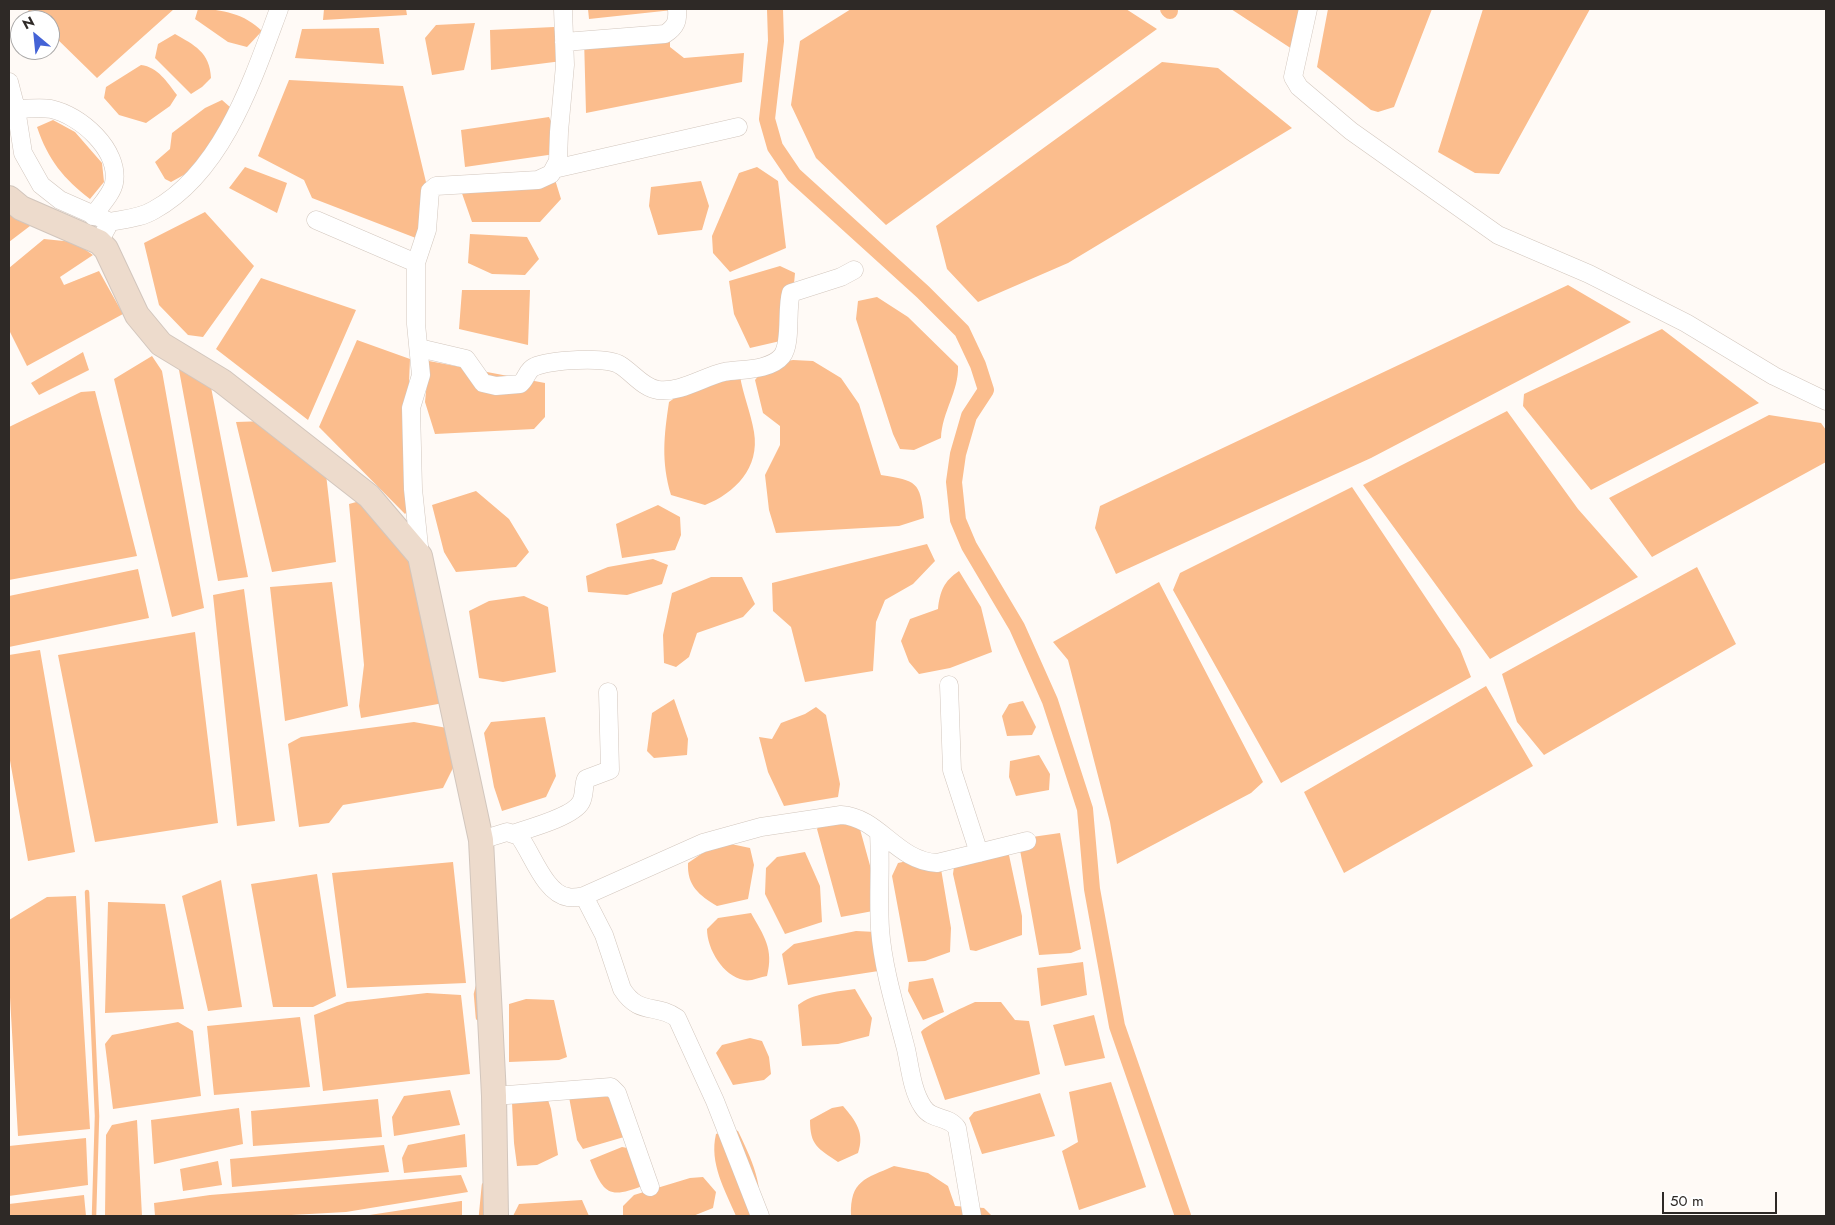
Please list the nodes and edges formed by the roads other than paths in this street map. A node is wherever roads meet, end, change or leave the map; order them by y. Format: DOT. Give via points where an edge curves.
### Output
graph roads {
  1 [pos="278,9"];
  2 [pos="563,9"];
  3 [pos="677,9"];
  4 [pos="1308,9"];
  5 [pos="564,42"];
  6 [pos="9,82"];
  7 [pos="16,109"];
  8 [pos="738,127"];
  9 [pos="554,169"];
  10 [pos="9,198"];
  11 [pos="94,216"];
  12 [pos="316,220"];
  13 [pos="104,232"];
  14 [pos="416,263"];
  15 [pos="854,270"];
  16 [pos="419,348"];
  17 [pos="1826,401"];
  18 [pos="420,556"];
  19 [pos="949,685"];
  20 [pos="608,692"];
  21 [pos="515,833"];
  22 [pos="878,833"];
  23 [pos="481,840"];
  24 [pos="1028,841"];
  25 [pos="979,854"];
  26 [pos="584,896"];
  27 [pos="494,1096"];
  28 [pos="650,1187"];
  29 [pos="496,1216"];
  30 [pos="760,1216"];
  31 [pos="972,1216"];
  1 -- 13 [label="street" via="262,55 225,136 197,176 179,194 155,210"];
  2 -- 5 [label="street"];
  3 -- 5 [label="street" via="676,25 665,34"];
  4 -- 17 [label="street" via="1293,78 1298,88 1352,132 1498,235 1589,274 1686,323 1774,376"];
  5 -- 9 [label="street" via="566,65 558,160"];
  6 -- 7 [label="street"];
  7 -- 11 [label="street" via="22,153 40,185 60,200"];
  7 -- 11 [label="street" via="51,109 73,116 103,144 113,165 114,184"];
  8 -- 9 [label="street"];
  9 -- 14 [label="street" via="538,180 434,186 430,191 427,230"];
  10 -- 13 [label="street" via="21,208"];
  11 -- 13 [label="street"];
  12 -- 14 [label="street"];
  13 -- 18 [label="street" via="106,249 137,315 161,344 222,381 369,496"];
  14 -- 16 [label="street"];
  15 -- 16 [label="street" via="791,293 786,346 782,356 776,360 763,366 723,372 669,390 651,388 613,361 535,366 520,384 488,386 478,379 466,359"];
  16 -- 18 [label="street" via="422,375 412,402 411,416 413,489"];
  18 -- 23 [label="street"];
  19 -- 25 [label="street" via="952,770"];
  20 -- 21 [label="street" via="610,770 586,779 583,798 577,807"];
  21 -- 23 [label="street" via="507,832"];
  21 -- 26 [label="street" via="523,840 548,884 567,897"];
  22 -- 25 [label="street" via="919,862 937,864"];
  22 -- 26 [label="street" via="864,821 847,815 761,826 703,843"];
  22 -- 31 [label="street" via="880,930 916,1088 922,1106 931,1117 949,1120 957,1128"];
  23 -- 27 [label="street"];
  24 -- 25 [label="street"];
  26 -- 30 [label="street" via="604,935 627,997 641,1008 669,1012 677,1018 715,1101"];
  27 -- 28 [label="street" via="610,1087 617,1093"];
  27 -- 29 [label="street"];
}
